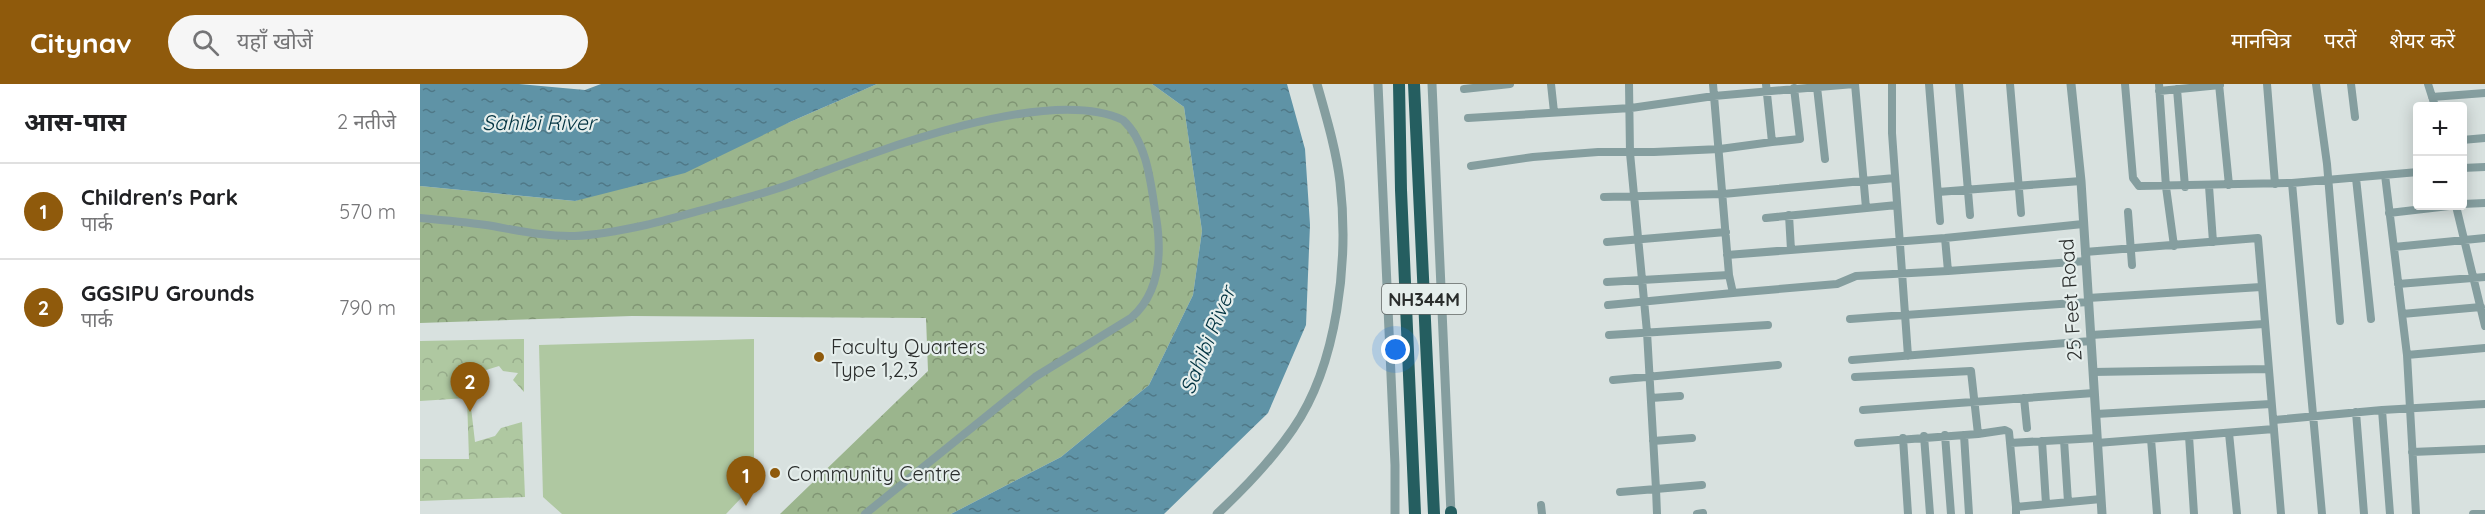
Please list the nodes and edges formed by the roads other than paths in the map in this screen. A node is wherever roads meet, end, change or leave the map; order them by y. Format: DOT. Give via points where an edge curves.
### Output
graph roads {
  1 [pos="1317,84"];
  2 [pos="1378,84"];
  3 [pos="1399,84"];
  4 [pos="1414,84"];
  5 [pos="1432,84"];
  6 [pos="1510,84"];
  7 [pos="1551,84"];
  8 [pos="1629,84"];
  9 [pos="1713,84"];
  10 [pos="1855,84"];
  11 [pos="1892,84"];
  12 [pos="1929,84"];
  13 [pos="1959,84"];
  14 [pos="2010,84"];
  15 [pos="2071,84"];
  16 [pos="2125,84"];
  17 [pos="2267,84"];
  18 [pos="2316,84"];
  19 [pos="2351,84"];
  20 [pos="2428,84"];
  21 [pos="2220,85"];
  22 [pos="1766,87"];
  23 [pos="1817,87"];
  24 [pos="2159,87"];
  25 [pos="1794,88"];
  26 [pos="1464,89"];
  27 [pos="2177,89"];
  28 [pos="2485,93"];
  29 [pos="1714,96"];
  30 [pos="2432,97"];
  31 [pos="1081,102"];
  32 [pos="2434,102"];
  33 [pos="1631,108"];
  34 [pos="1554,112"];
  35 [pos="2355,117"];
  36 [pos="955,118"];
  37 [pos="1468,118"];
  38 [pos="2485,138"];
  39 [pos="2467,140"];
  40 [pos="1772,142"];
  41 [pos="1720,149"];
  42 [pos="1630,153"];
  43 [pos="1825,159"];
  44 [pos="1471,166"];
  45 [pos="2485,167"];
  46 [pos="2467,168"];
  47 [pos="2413,172"];
  48 [pos="2385,175"];
  49 [pos="1895,178"];
  50 [pos="2356,178"];
  51 [pos="2327,180"];
  52 [pos="1864,181"];
  53 [pos="2081,181"];
  54 [pos="2292,183"];
  55 [pos="2275,184"];
  56 [pos="2019,185"];
  57 [pos="2229,185"];
  58 [pos="2209,186"];
  59 [pos="2166,187"];
  60 [pos="2185,187"];
  61 [pos="1968,190"];
  62 [pos="1938,192"];
  63 [pos="1723,194"];
  64 [pos="1636,196"];
  65 [pos="1604,197"];
  66 [pos="2485,202"];
  67 [pos="2467,204"];
  68 [pos="1897,205"];
  69 [pos="1866,208"];
  70 [pos="2415,210"];
  71 [pos="2457,210"];
  72 [pos="2128,212"];
  73 [pos="2020,213"];
  74 [pos="2390,213"];
  75 [pos="1789,215"];
  76 [pos="1970,215"];
  77 [pos="420,218"];
  78 [pos="1766,218"];
  79 [pos="1940,221"];
  80 [pos="2084,224"];
  81 [pos="1726,232"];
  82 [pos="1638,238"];
  83 [pos="1945,238"];
  84 [pos="2485,238"];
  85 [pos="2464,240"];
  86 [pos="1900,241"];
  87 [pos="1607,242"];
  88 [pos="2213,242"];
  89 [pos="2174,246"];
  90 [pos="2394,247"];
  91 [pos="2131,249"];
  92 [pos="1791,250"];
  93 [pos="1727,255"];
  94 [pos="2085,256"];
  95 [pos="2132,265"];
  96 [pos="1948,271"];
  97 [pos="1901,274"];
  98 [pos="1729,275"];
  99 [pos="2485,277"];
  100 [pos="2474,278"];
  101 [pos="1642,280"];
  102 [pos="1607,282"];
  103 [pos="2398,284"];
  104 [pos="2261,287"];
  105 [pos="1733,293"];
  106 [pos="2088,300"];
  107 [pos="1645,301"];
  108 [pos="1608,305"];
  109 [pos="2483,310"];
  110 [pos="2402,314"];
  111 [pos="1904,315"];
  112 [pos="2371,319"];
  113 [pos="1850,320"];
  114 [pos="2340,321"];
  115 [pos="2264,324"];
  116 [pos="1768,325"];
  117 [pos="2485,326"];
  118 [pos="1647,332"];
  119 [pos="1609,335"];
  120 [pos="2091,338"];
  121 [pos="2485,348"];
  122 [pos="2407,355"];
  123 [pos="1908,356"];
  124 [pos="1852,360"];
  125 [pos="1778,366"];
  126 [pos="2268,369"];
  127 [pos="2093,372"];
  128 [pos="1650,377"];
  129 [pos="1856,377"];
  130 [pos="1613,380"];
  131 [pos="2094,393"];
  132 [pos="1680,396"];
  133 [pos="1651,398"];
  134 [pos="2024,398"];
  135 [pos="1975,400"];
  136 [pos="2271,404"];
  137 [pos="2485,404"];
  138 [pos="2409,409"];
  139 [pos="1863,410"];
  140 [pos="2382,410"];
  141 [pos="2356,412"];
  142 [pos="2096,414"];
  143 [pos="2313,416"];
  144 [pos="2274,425"];
  145 [pos="2027,428"];
  146 [pos="2229,433"];
  147 [pos="1978,434"];
  148 [pos="1945,435"];
  149 [pos="1964,435"];
  150 [pos="1924,436"];
  151 [pos="2189,436"];
  152 [pos="1692,438"];
  153 [pos="1903,438"];
  154 [pos="2151,439"];
  155 [pos="2064,440"];
  156 [pos="2097,440"];
  157 [pos="1653,441"];
  158 [pos="2042,441"];
  159 [pos="1858,442"];
  160 [pos="2010,443"];
  161 [pos="2485,449"];
  162 [pos="2412,452"];
  163 [pos="1702,485"];
  164 [pos="1656,489"];
  165 [pos="1620,492"];
  166 [pos="2101,499"];
  167 [pos="2068,502"];
  168 [pos="2046,504"];
  169 [pos="1541,505"];
  170 [pos="2016,510"];
  171 [pos="1451,513"];
  172 [pos="1703,513"];
  173 [pos="865,514"];
  174 [pos="1217,514"];
  175 [pos="1395,514"];
  176 [pos="1415,514"];
  177 [pos="1434,514"];
  178 [pos="1542,514"];
  179 [pos="1657,514"];
  180 [pos="1697,514"];
  181 [pos="1908,514"];
  182 [pos="1930,514"];
  183 [pos="1951,514"];
  184 [pos="1969,514"];
  185 [pos="2102,514"];
  186 [pos="2157,514"];
  187 [pos="2194,514"];
  188 [pos="2237,514"];
  189 [pos="2281,514"];
  190 [pos="2322,514"];
  191 [pos="2364,514"];
  192 [pos="2390,514"];
  193 [pos="2416,514"];
  194 [pos="2473,514"];
  195 [pos="2485,514"];
  1 -- 174 [label="street" via="1340,180 1342,213 1337,304 1328,353 1315,389 1294,428 1272,458"];
  2 -- 175 [label="street"];
  3 -- 176 [label="highway, NH344M"];
  4 -- 177 [label="highway, NH344M"];
  5 -- 171 [label="street"];
  6 -- 26 [label="street"];
  7 -- 34 [label="street"];
  8 -- 33 [label="street"];
  9 -- 29 [label="street"];
  10 -- 23 [label="street"];
  10 -- 52 [label="street"];
  11 -- 49 [label="street"];
  12 -- 62 [label="street"];
  13 -- 61 [label="street"];
  14 -- 56 [label="street"];
  15 -- 53 [label="street, 25 Feet Road"];
  16 -- 59 [label="street" via="2133,178 2139,186"];
  17 -- 55 [label="street"];
  18 -- 51 [label="street"];
  19 -- 35 [label="street"];
  20 -- 30 [label="street"];
  21 -- 27 [label="street"];
  21 -- 57 [label="street"];
  22 -- 25 [label="street"];
  22 -- 29 [label="street"];
  22 -- 40 [label="street"];
  23 -- 25 [label="street"];
  23 -- 43 [label="street"];
  24 -- 27 [label="street"];
  24 -- 59 [label="street"];
  25 -- 40 [label="street" via="1800,139"];
  27 -- 60 [label="street"];
  28 -- 30 [label="street"];
  29 -- 33 [label="street"];
  29 -- 41 [label="street"];
  30 -- 32 [label="street"];
  31 -- 173 [label="street" via="1122,120 1143,154 1158,226 1159,255 1150,295 1131,318 1035,377"];
  33 -- 34 [label="street"];
  33 -- 42 [label="street"];
  34 -- 37 [label="street"];
  36 -- 77 [label="street" via="795,183 606,233 533,234"];
  38 -- 39 [label="street"];
  40 -- 41 [label="street"];
  41 -- 42 [label="street"];
  41 -- 63 [label="street"];
  42 -- 44 [label="street" via="1544,156"];
  42 -- 64 [label="street"];
  45 -- 46 [label="street"];
  47 -- 48 [label="street"];
  48 -- 50 [label="street"];
  48 -- 74 [label="street"];
  49 -- 52 [label="street"];
  49 -- 68 [label="street"];
  50 -- 51 [label="street"];
  50 -- 112 [label="street"];
  51 -- 54 [label="street"];
  51 -- 114 [label="street"];
  52 -- 63 [label="street"];
  52 -- 69 [label="street"];
  53 -- 56 [label="street"];
  53 -- 80 [label="street, 25 Feet Road"];
  54 -- 55 [label="street"];
  54 -- 143 [label="street"];
  55 -- 57 [label="street"];
  56 -- 61 [label="street"];
  56 -- 73 [label="street"];
  57 -- 58 [label="street"];
  58 -- 60 [label="street"];
  58 -- 88 [label="street"];
  59 -- 60 [label="street"];
  59 -- 89 [label="street"];
  61 -- 62 [label="street"];
  61 -- 76 [label="street"];
  62 -- 79 [label="street"];
  63 -- 64 [label="street"];
  63 -- 81 [label="street"];
  64 -- 65 [label="street"];
  64 -- 82 [label="street"];
  66 -- 67 [label="street"];
  68 -- 69 [label="street"];
  68 -- 86 [label="street"];
  69 -- 75 [label="street"];
  70 -- 74 [label="street"];
  71 -- 85 [label="street"];
  72 -- 91 [label="street"];
  74 -- 90 [label="street"];
  75 -- 78 [label="street"];
  75 -- 92 [label="street"];
  80 -- 83 [label="street"];
  80 -- 94 [label="street, 25 Feet Road"];
  81 -- 82 [label="street"];
  81 -- 93 [label="street"];
  82 -- 87 [label="street"];
  82 -- 101 [label="street"];
  83 -- 86 [label="street"];
  83 -- 96 [label="street"];
  84 -- 85 [label="street"];
  85 -- 90 [label="street"];
  85 -- 100 [label="street"];
  86 -- 92 [label="street"];
  86 -- 97 [label="street"];
  88 -- 89 [label="street"];
  88 -- 104 [label="street" via="2258,238"];
  89 -- 91 [label="street"];
  90 -- 103 [label="street"];
  91 -- 94 [label="street"];
  91 -- 95 [label="street"];
  92 -- 93 [label="street"];
  93 -- 98 [label="street"];
  94 -- 96 [label="street"];
  94 -- 106 [label="street, 25 Feet Road"];
  96 -- 97 [label="street"];
  97 -- 105 [label="street" via="1856,276 1837,284"];
  97 -- 111 [label="street"];
  98 -- 101 [label="street"];
  98 -- 105 [label="street"];
  99 -- 100 [label="street"];
  100 -- 103 [label="street"];
  100 -- 109 [label="street"];
  101 -- 102 [label="street"];
  101 -- 107 [label="street"];
  103 -- 110 [label="street"];
  104 -- 106 [label="street"];
  104 -- 115 [label="street"];
  105 -- 107 [label="street"];
  106 -- 111 [label="street"];
  106 -- 120 [label="street, 25 Feet Road"];
  107 -- 108 [label="street"];
  107 -- 118 [label="street"];
  109 -- 110 [label="street"];
  109 -- 117 [label="street"];
  110 -- 122 [label="street"];
  111 -- 113 [label="street"];
  111 -- 123 [label="street"];
  115 -- 120 [label="street"];
  115 -- 126 [label="street"];
  116 -- 118 [label="street"];
  118 -- 119 [label="street"];
  118 -- 128 [label="street"];
  120 -- 123 [label="street"];
  120 -- 127 [label="street, 25 Feet Road"];
  121 -- 122 [label="street"];
  122 -- 138 [label="street"];
  123 -- 124 [label="street"];
  125 -- 128 [label="street"];
  126 -- 127 [label="street"];
  126 -- 136 [label="street"];
  127 -- 131 [label="street, 25 Feet Road"];
  128 -- 130 [label="street"];
  128 -- 133 [label="street"];
  129 -- 135 [label="street" via="1969,370"];
  131 -- 134 [label="street"];
  131 -- 142 [label="street, 25 Feet Road"];
  132 -- 133 [label="street"];
  133 -- 157 [label="street"];
  134 -- 135 [label="street"];
  134 -- 145 [label="street"];
  135 -- 139 [label="street"];
  135 -- 147 [label="street"];
  136 -- 142 [label="street"];
  136 -- 144 [label="street"];
  137 -- 138 [label="street"];
  138 -- 140 [label="street"];
  138 -- 162 [label="street"];
  140 -- 141 [label="street"];
  140 -- 192 [label="street"];
  141 -- 143 [label="street"];
  141 -- 191 [label="street"];
  142 -- 156 [label="street, 25 Feet Road"];
  143 -- 144 [label="street"];
  143 -- 190 [label="street"];
  144 -- 146 [label="street"];
  144 -- 189 [label="street"];
  146 -- 151 [label="street"];
  146 -- 188 [label="street"];
  147 -- 149 [label="street"];
  147 -- 160 [label="street" via="2008,431"];
  148 -- 149 [label="street"];
  148 -- 150 [label="street"];
  148 -- 183 [label="street"];
  149 -- 184 [label="street"];
  150 -- 153 [label="street"];
  150 -- 182 [label="street"];
  151 -- 154 [label="street"];
  151 -- 187 [label="street"];
  152 -- 157 [label="street"];
  153 -- 159 [label="street"];
  153 -- 181 [label="street"];
  154 -- 156 [label="street"];
  154 -- 186 [label="street"];
  155 -- 156 [label="street"];
  155 -- 158 [label="street"];
  155 -- 167 [label="street"];
  156 -- 166 [label="street, 25 Feet Road"];
  157 -- 164 [label="street"];
  158 -- 160 [label="street"];
  158 -- 168 [label="street"];
  160 -- 170 [label="street"];
  161 -- 162 [label="street"];
  162 -- 193 [label="street"];
  163 -- 164 [label="street"];
  164 -- 165 [label="street"];
  164 -- 179 [label="street"];
  166 -- 167 [label="street"];
  166 -- 185 [label="street, 25 Feet Road"];
  167 -- 168 [label="street"];
  168 -- 170 [label="street"];
  169 -- 178 [label="street"];
  172 -- 180 [label="street"];
  194 -- 195 [label="street"];
}
